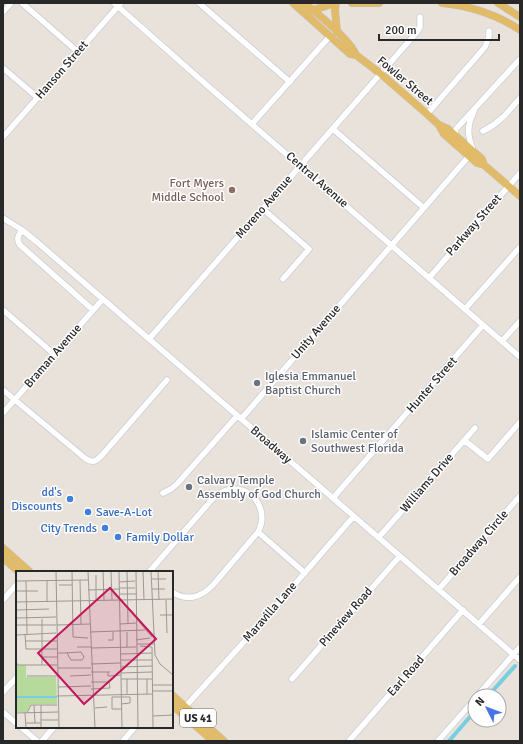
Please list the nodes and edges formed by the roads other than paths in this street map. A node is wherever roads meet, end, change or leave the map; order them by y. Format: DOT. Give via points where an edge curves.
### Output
graph roads {
  1 [pos="11,3"];
  2 [pos="22,3"];
  3 [pos="200,3"];
  4 [pos="294,3"];
  5 [pos="336,3"];
  6 [pos="352,3"];
  7 [pos="379,3"];
  8 [pos="442,3"];
  9 [pos="498,3"];
  10 [pos="117,4"];
  11 [pos="302,6"];
  12 [pos="313,10"];
  13 [pos="3,12"];
  14 [pos="420,17"];
  15 [pos="520,17"];
  16 [pos="520,30"];
  17 [pos="489,31"];
  18 [pos="337,32"];
  19 [pos="330,36"];
  20 [pos="78,52"];
  21 [pos="355,52"];
  22 [pos="520,59"];
  23 [pos="3,68"];
  24 [pos="381,74"];
  25 [pos="290,82"];
  26 [pos="38,98"];
  27 [pos="520,98"];
  28 [pos="477,105"];
  29 [pos="427,114"];
  30 [pos="252,124"];
  31 [pos="333,129"];
  32 [pos="483,131"];
  33 [pos="3,137"];
  34 [pos="453,138"];
  35 [pos="471,154"];
  36 [pos="300,166"];
  37 [pos="520,173"];
  38 [pos="508,186"];
  39 [pos="520,196"];
  40 [pos="424,208"];
  41 [pos="263,209"];
  42 [pos="3,218"];
  43 [pos="22,230"];
  44 [pos="391,245"];
  45 [pos="520,247"];
  46 [pos="429,278"];
  47 [pos="283,279"];
  48 [pos="103,299"];
  49 [pos="465,309"];
  50 [pos="3,310"];
  51 [pos="93,310"];
  52 [pos="520,321"];
  53 [pos="484,325"];
  54 [pos="149,339"];
  55 [pos="502,341"];
  56 [pos="54,354"];
  57 [pos="520,357"];
  58 [pos="167,380"];
  59 [pos="3,390"];
  60 [pos="15,400"];
  61 [pos="3,413"];
  62 [pos="239,417"];
  63 [pos="520,422"];
  64 [pos="474,428"];
  65 [pos="464,440"];
  66 [pos="163,493"];
  67 [pos="520,496"];
  68 [pos="333,498"];
  69 [pos="354,516"];
  70 [pos="258,532"];
  71 [pos="379,537"];
  72 [pos="3,548"];
  73 [pos="400,556"];
  74 [pos="3,558"];
  75 [pos="18,571"];
  76 [pos="28,571"];
  77 [pos="149,571"];
  78 [pos="305,573"];
  79 [pos="520,577"];
  80 [pos="16,585"];
  81 [pos="439,589"];
  82 [pos="173,592"];
  83 [pos="3,600"];
  84 [pos="462,610"];
  85 [pos="479,624"];
  86 [pos="520,647"];
  87 [pos="513,655"];
  88 [pos="520,660"];
  89 [pos="16,678"];
  90 [pos="292,679"];
  91 [pos="484,688"];
  92 [pos="3,692"];
  93 [pos="173,697"];
  94 [pos="173,704"];
  95 [pos="173,705"];
  96 [pos="185,707"];
  97 [pos="467,708"];
  98 [pos="3,712"];
  99 [pos="16,723"];
  100 [pos="22,728"];
  101 [pos="53,728"];
  102 [pos="134,728"];
  103 [pos="37,741"];
  104 [pos="42,741"];
  105 [pos="123,741"];
  106 [pos="213,741"];
  107 [pos="224,741"];
  108 [pos="349,741"];
  109 [pos="438,741"];
  1 -- 13 [label="street"];
  2 -- 20 [label="street"];
  3 -- 25 [label="street"];
  4 -- 11 [label="main road, Fowler Street"];
  5 -- 12 [label="main road"];
  5 -- 18 [label="main road"];
  6 -- 7 [label="main road"];
  8 -- 16 [label="main road" via="482,10"];
  9 -- 15 [label="main road"];
  10 -- 20 [label="street, Hanson Street"];
  10 -- 30 [label="street, Central Avenue"];
  11 -- 12 [label="main road, Fowler Street"];
  11 -- 19 [label="main road, Fowler Street"];
  12 -- 18 [label="main road, Fowler Street"];
  14 -- 24 [label="street, Moreno Avenue" via="417,32"];
  17 -- 29 [label="street" via="485,47"];
  18 -- 21 [label="main road, Fowler Street"];
  19 -- 21 [label="main road, Fowler Street" via="350,54"];
  19 -- 25 [label="street"];
  20 -- 26 [label="street, Hanson Street"];
  21 -- 24 [label="main road, Fowler Street"];
  22 -- 28 [label="street"];
  23 -- 26 [label="street"];
  24 -- 29 [label="main road, Fowler Street"];
  24 -- 31 [label="street, Moreno Avenue"];
  25 -- 30 [label="street"];
  26 -- 33 [label="street, Hanson Street"];
  27 -- 32 [label="street" via="500,120"];
  28 -- 34 [label="street" via="456,129"];
  28 -- 35 [label="street" via="468,132"];
  29 -- 34 [label="main road, Fowler Street" via="439,126 448,129"];
  30 -- 36 [label="street, Central Avenue"];
  31 -- 36 [label="street, Moreno Avenue"];
  31 -- 40 [label="street"];
  34 -- 35 [label="main road, Fowler Street"];
  35 -- 38 [label="main road, Fowler Street" via="482,159 484,165"];
  35 -- 40 [label="street, Unity Avenue"];
  36 -- 41 [label="street, Moreno Avenue"];
  36 -- 44 [label="street, Central Avenue"];
  37 -- 38 [label="street, Parkway Street"];
  38 -- 39 [label="main road, Fowler Street"];
  38 -- 46 [label="street, Parkway Street"];
  40 -- 44 [label="street, Unity Avenue"];
  41 -- 47 [label="street" via="309,249"];
  41 -- 54 [label="street, Moreno Avenue"];
  42 -- 43 [label="street, Broadway"];
  43 -- 48 [label="street, Broadway"];
  43 -- 51 [label="street" via="17,238 20,245"];
  44 -- 46 [label="street, Central Avenue"];
  44 -- 62 [label="street, Unity Avenue"];
  45 -- 49 [label="street"];
  46 -- 49 [label="street, Central Avenue"];
  48 -- 51 [label="street, Braman Avenue"];
  48 -- 54 [label="street, Broadway"];
  49 -- 53 [label="street, Central Avenue"];
  50 -- 56 [label="street"];
  51 -- 56 [label="street, Braman Avenue"];
  52 -- 55 [label="street"];
  53 -- 55 [label="street, Central Avenue"];
  53 -- 68 [label="street, Hunter Street"];
  54 -- 62 [label="street, Broadway"];
  55 -- 57 [label="street, Central Avenue"];
  56 -- 60 [label="street, Braman Avenue"];
  58 -- 60 [label="street" via="98,458 91,462"];
  59 -- 60 [label="street"];
  60 -- 61 [label="street, Braman Avenue"];
  62 -- 66 [label="street, Unity Avenue" via="177,484"];
  62 -- 68 [label="street, Broadway"];
  63 -- 65 [label="street" via="488,459"];
  64 -- 65 [label="street, Williams Drive"];
  65 -- 71 [label="street, Williams Drive"];
  67 -- 81 [label="street, Broadway Circle"];
  68 -- 69 [label="street, Broadway"];
  69 -- 71 [label="street, Broadway"];
  69 -- 78 [label="street, Maravilla Lane"];
  70 -- 77 [label="street" via="262,516 257,501 242,490 223,491 212,499"];
  70 -- 78 [label="street"];
  70 -- 82 [label="street" via="206,592 191,598"];
  71 -- 73 [label="street, Broadway"];
  72 -- 76 [label="main road"];
  73 -- 81 [label="street, Broadway"];
  73 -- 90 [label="street, Pineview Road"];
  74 -- 75 [label="main road"];
  78 -- 96 [label="street, Maravilla Lane"];
  79 -- 85 [label="street"];
  80 -- 83 [label="street"];
  81 -- 84 [label="street, Broadway"];
  84 -- 85 [label="street, Broadway"];
  84 -- 108 [label="street, Earl Road"];
  85 -- 87 [label="street, Broadway"];
  86 -- 87 [label="street"];
  87 -- 88 [label="street, Broadway"];
  87 -- 91 [label="street"];
  89 -- 92 [label="street"];
  93 -- 96 [label="main road, US 41"];
  94 -- 96 [label="main road"];
  95 -- 106 [label="main road, US 41"];
  96 -- 107 [label="main road, US 41"];
  97 -- 109 [label="street"];
  98 -- 99 [label="street"];
  100 -- 103 [label="street"];
  101 -- 104 [label="street"];
  102 -- 105 [label="street"];
}
